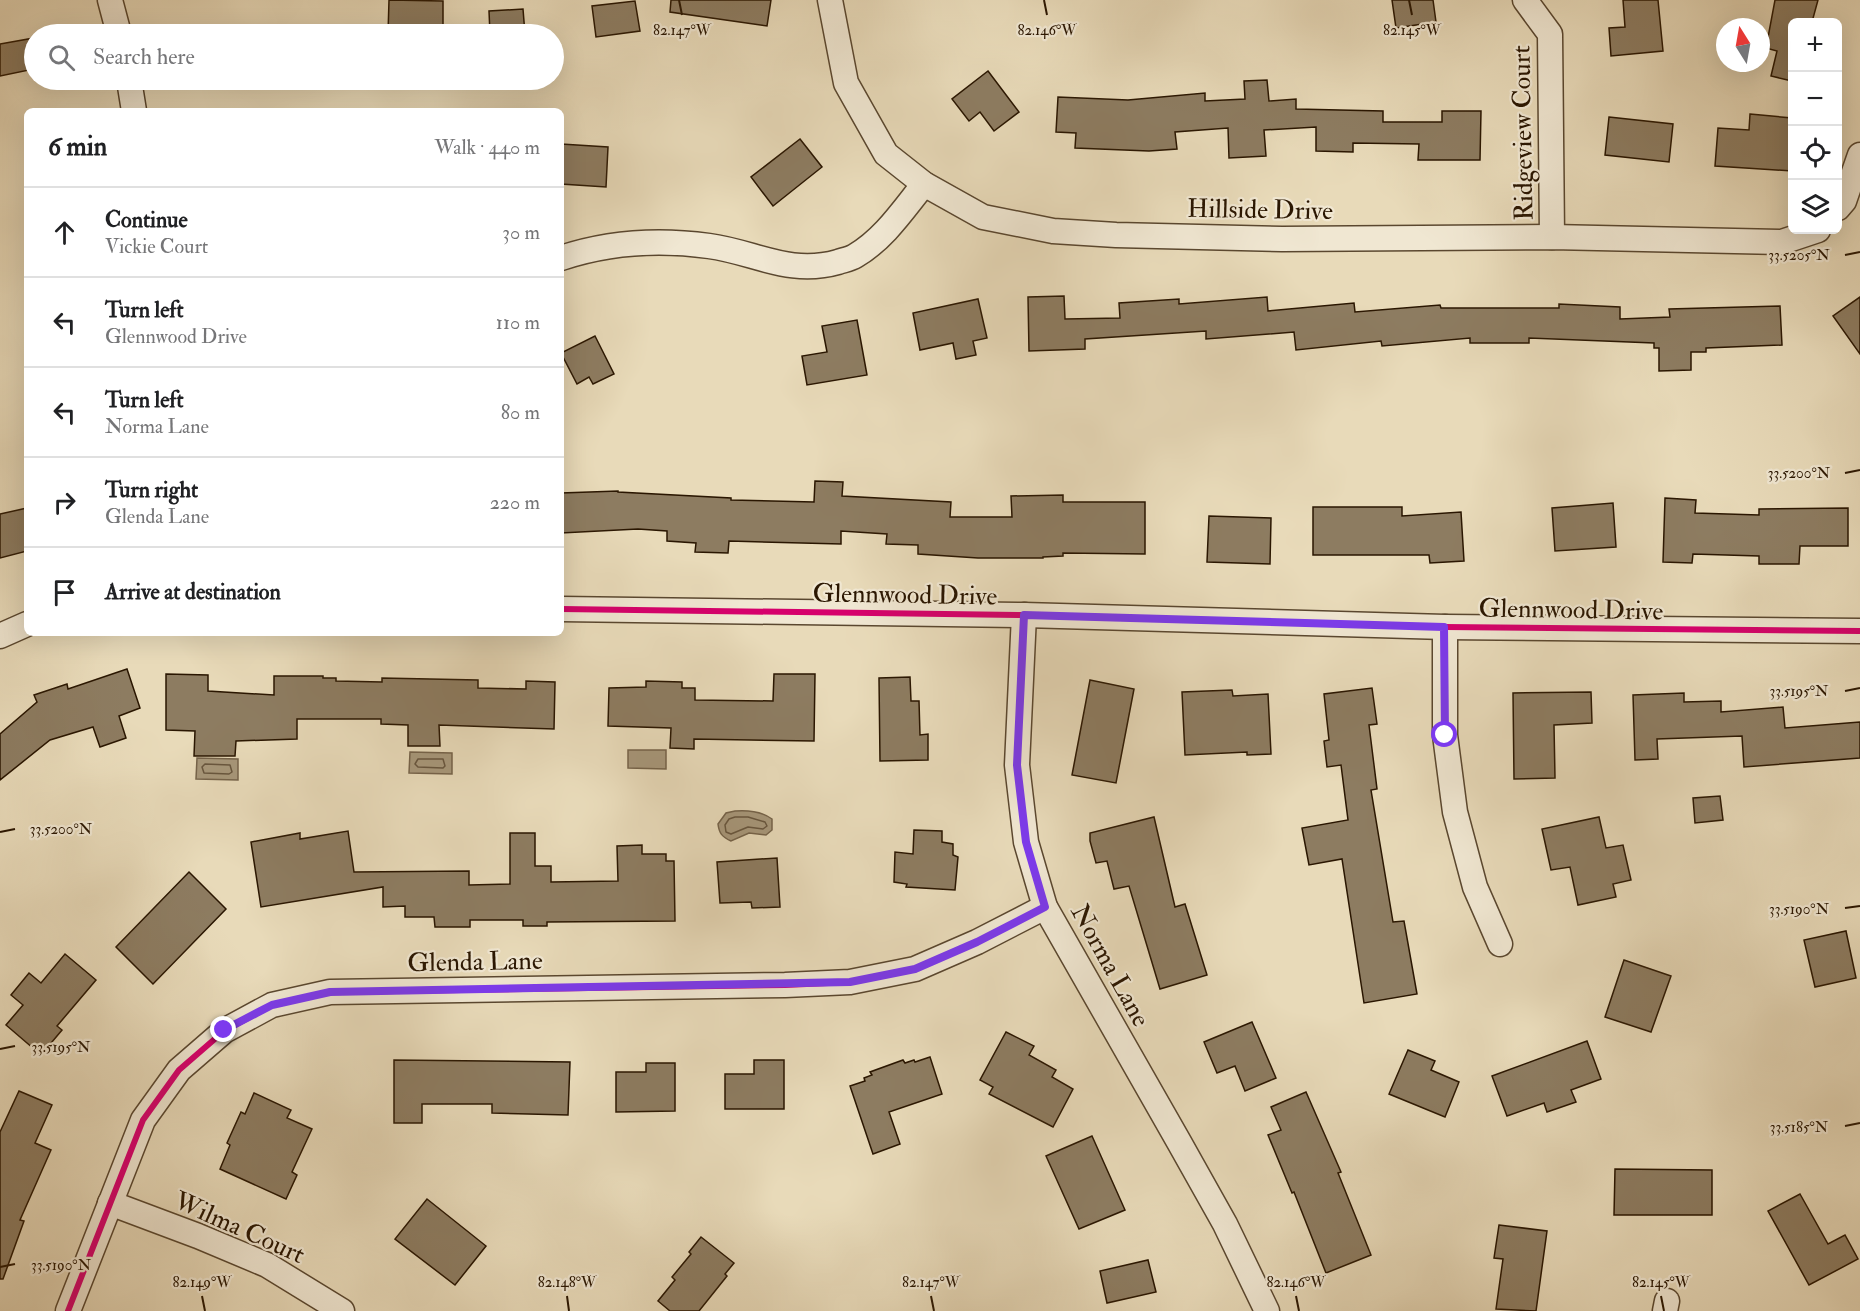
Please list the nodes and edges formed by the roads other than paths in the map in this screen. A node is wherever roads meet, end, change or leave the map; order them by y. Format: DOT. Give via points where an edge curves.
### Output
graph roads {
  1 [pos="110,0"];
  2 [pos="830,0"];
  3 [pos="1525,0"];
  4 [pos="116,24"];
  5 [pos="131,90"];
  6 [pos="134,108"];
  7 [pos="1860,155"];
  8 [pos="924,184"];
  9 [pos="1842,203"];
  10 [pos="1806,234"];
  11 [pos="1552,237"];
  12 [pos="564,257"];
  13 [pos="564,609"];
  14 [pos="1024,615"];
  15 [pos="24,625"];
  16 [pos="1444,627"];
  17 [pos="1860,631"];
  18 [pos="0,636"];
  19 [pos="1045,907"];
  20 [pos="1500,944"];
  21 [pos="110,1203"];
  22 [pos="68,1311"];
  23 [pos="342,1311"];
  24 [pos="1267,1311"];
  1 -- 4 [label="street"];
  2 -- 8 [label="street, Hillside Drive" via="846,83 886,154"];
  3 -- 11 [label="street, Ridgeview Court" via="1550,34"];
  5 -- 6 [label="street"];
  7 -- 9 [label="street"];
  8 -- 11 [label="street, Hillside Drive" via="983,218 1053,231 1282,239"];
  8 -- 12 [label="street" via="882,237 854,257 822,266 782,265 711,246 666,242 625,243"];
  10 -- 11 [label="street, Hillside Drive" via="1782,242"];
  13 -- 14 [label="street, Glennwood Drive"];
  14 -- 16 [label="street, Glennwood Drive"];
  14 -- 19 [label="street, Norma Lane" via="1017,765 1026,842"];
  15 -- 18 [label="street"];
  16 -- 17 [label="street, Glennwood Drive"];
  16 -- 20 [label="street" via="1445,735 1455,812 1475,887"];
  19 -- 21 [label="street, Glenda Lane" via="915,969 850,982 330,992 272,1005 224,1030 179,1070 143,1120"];
  19 -- 24 [label="street, Norma Lane" via="1225,1224"];
  21 -- 22 [label="street, Glenda Lane"];
  21 -- 23 [label="street, Wilma Court" via="267,1265"];
}
